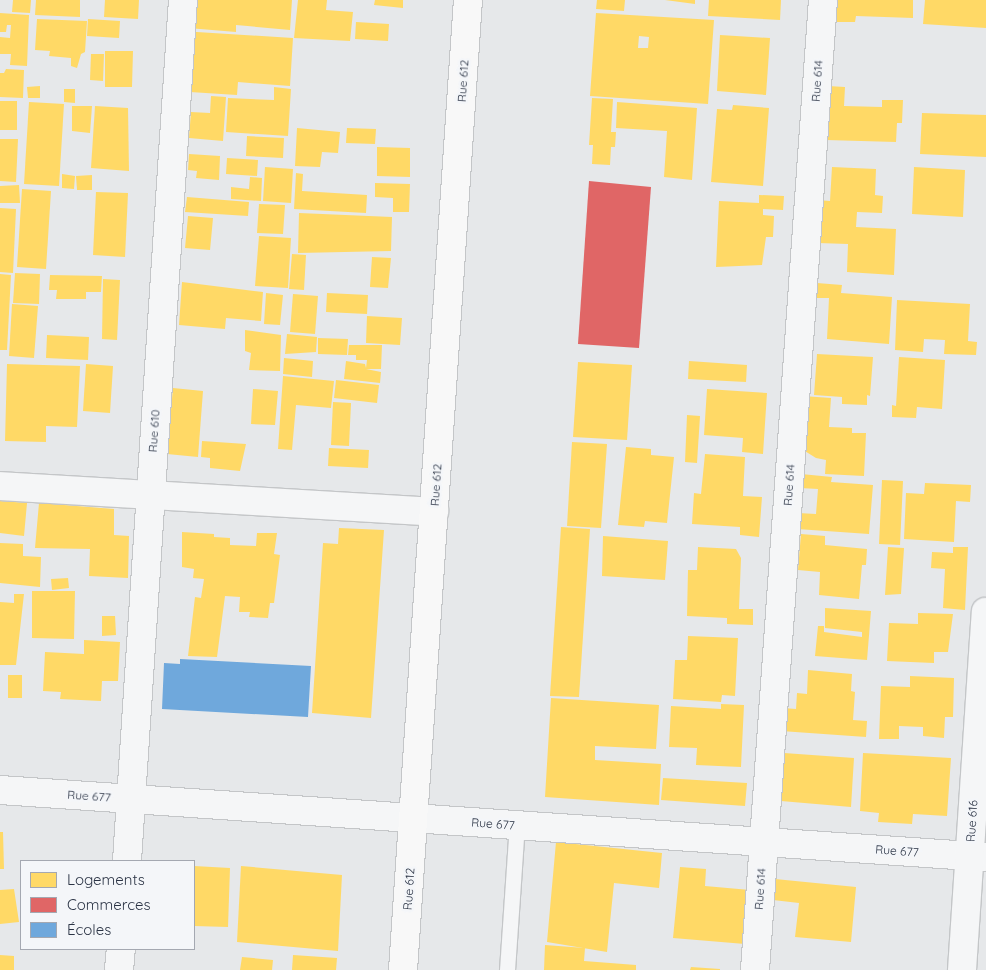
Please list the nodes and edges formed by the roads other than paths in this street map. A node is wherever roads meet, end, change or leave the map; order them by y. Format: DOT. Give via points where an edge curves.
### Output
graph roads {
  1 [pos="183,0"];
  2 [pos="468,0"];
  3 [pos="823,0"];
  4 [pos="0,486"];
  5 [pos="150,495"];
  6 [pos="434,512"];
  7 [pos="986,612"];
  8 [pos="0,790"];
  9 [pos="131,799"];
  10 [pos="414,818"];
  11 [pos="517,825"];
  12 [pos="764,842"];
  13 [pos="978,856"];
  14 [pos="127,860"];
  15 [pos="121,950"];
  16 [pos="120,970"];
  17 [pos="403,970"];
  18 [pos="507,970"];
  19 [pos="755,970"];
  20 [pos="962,970"];
  1 -- 5 [label="street, Rue 610"];
  2 -- 6 [label="street, Rue 612"];
  3 -- 12 [label="street, Rue 614"];
  4 -- 5 [label="street"];
  5 -- 6 [label="street"];
  5 -- 9 [label="street, Rue 610"];
  6 -- 10 [label="street, Rue 612"];
  7 -- 13 [label="street, Rue 616"];
  8 -- 9 [label="street, Rue 677"];
  9 -- 10 [label="street, Rue 677"];
  9 -- 14 [label="street, Rue 610"];
  10 -- 11 [label="street, Rue 677"];
  10 -- 17 [label="street, Rue 612"];
  11 -- 12 [label="street, Rue 677"];
  11 -- 18 [label="lane"];
  12 -- 13 [label="street, Rue 677"];
  12 -- 19 [label="street, Rue 614"];
  13 -- 20 [label="street, Rue 616"];
  15 -- 16 [label="street"];
}
